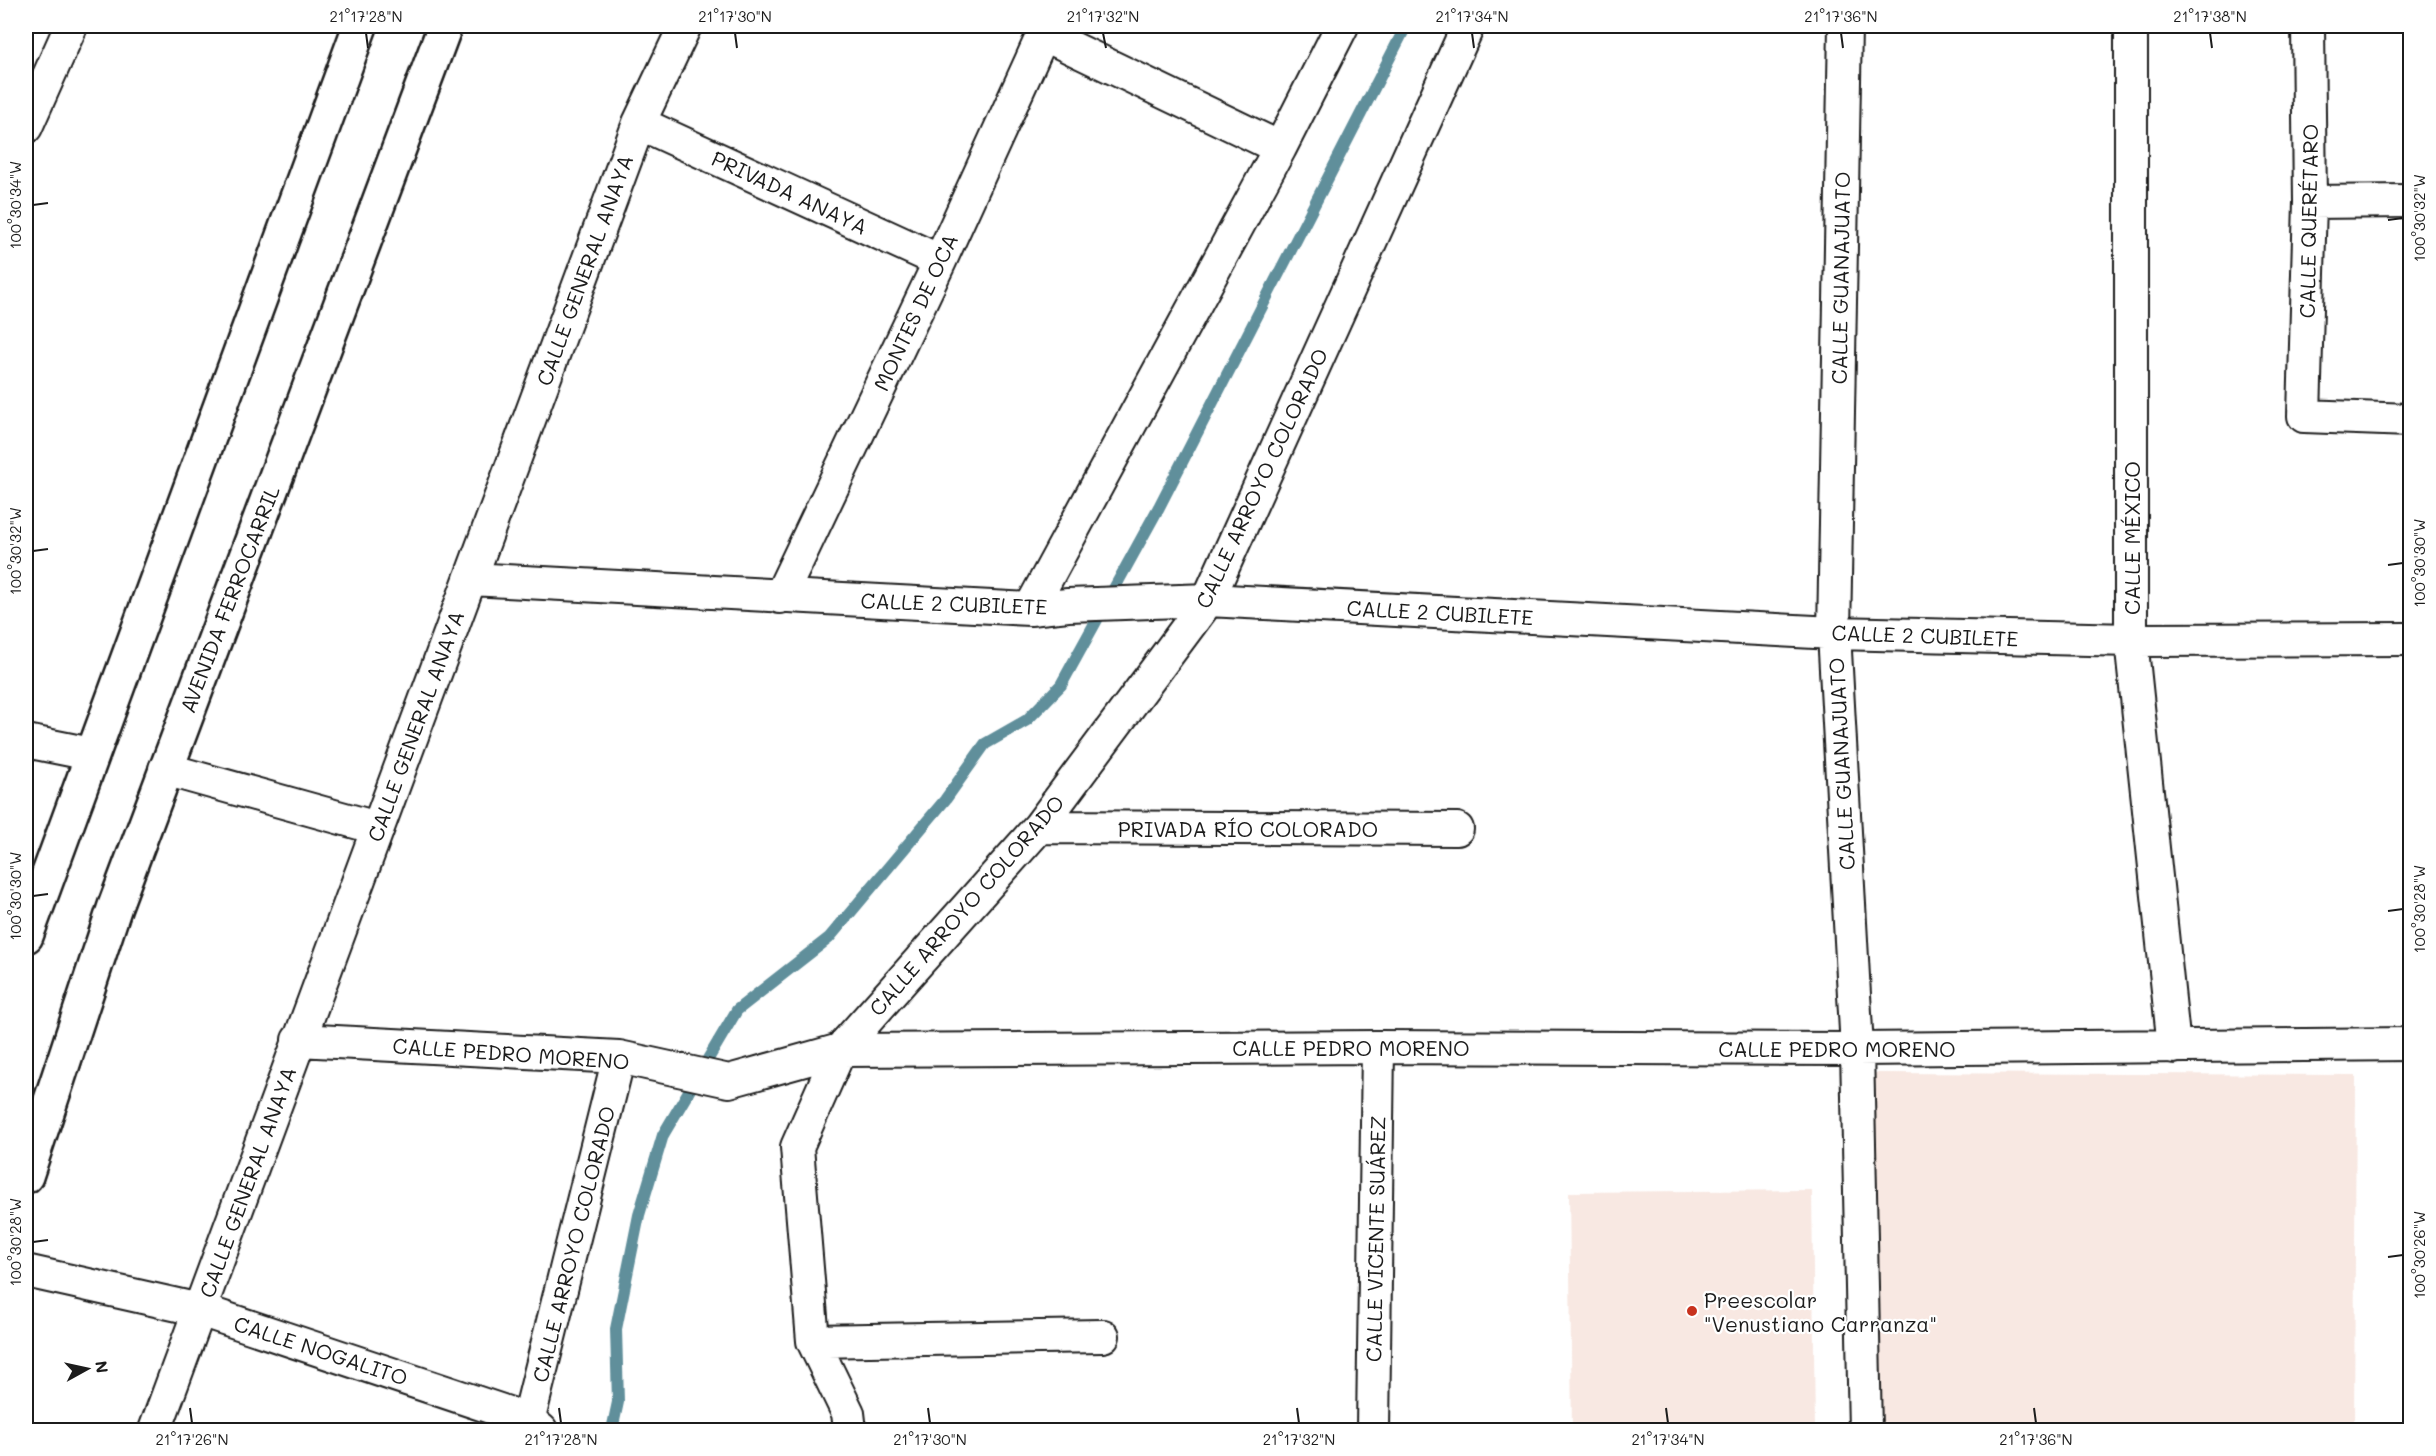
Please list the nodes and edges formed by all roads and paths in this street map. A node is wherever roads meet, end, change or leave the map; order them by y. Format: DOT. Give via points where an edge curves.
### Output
graph roads {
  1 [pos="360,26"];
  2 [pos="445,26"];
  3 [pos="686,26"];
  4 [pos="1342,26"];
  5 [pos="1468,26"];
  6 [pos="1845,26"];
  7 [pos="2132,26"];
  8 [pos="2308,26"];
  9 [pos="61,28"];
  10 [pos="1045,30"];
  11 [pos="639,123"];
  12 [pos="26,127"];
  13 [pos="1280,148"];
  14 [pos="2410,201"];
  15 [pos="2310,202"];
  16 [pos="940,261"];
  17 [pos="2410,420"];
  18 [pos="470,579"];
  19 [pos="780,597"];
  20 [pos="1208,600"];
  21 [pos="1030,609"];
  22 [pos="1834,633"];
  23 [pos="2410,639"];
  24 [pos="2131,640"];
  25 [pos="26,741"];
  26 [pos="91,754"];
  27 [pos="165,769"];
  28 [pos="1039,827"];
  29 [pos="377,828"];
  30 [pos="1457,829"];
  31 [pos="26,936"];
  32 [pos="298,1040"];
  33 [pos="2410,1044"];
  34 [pos="1378,1047"];
  35 [pos="2174,1047"];
  36 [pos="1857,1049"];
  37 [pos="840,1050"];
  38 [pos="619,1057"];
  39 [pos="26,1176"];
  40 [pos="26,1271"];
  41 [pos="200,1310"];
  42 [pos="1103,1336"];
  43 [pos="813,1341"];
  44 [pos="532,1427"];
  45 [pos="154,1431"];
  46 [pos="850,1431"];
  47 [pos="1373,1431"];
  48 [pos="1865,1431"];
  1 -- 26 [label="street"];
  2 -- 27 [label="street, AVENIDA FERROCARRIL"];
  3 -- 11 [label="street, CALLE GENERAL ANAYA"];
  4 -- 13 [label="street"];
  5 -- 20 [label="street, CALLE ARROYO COLORADO"];
  6 -- 22 [label="street, CALLE GUANAJUATO"];
  7 -- 24 [label="street, CALLE MÉXICO"];
  8 -- 15 [label="street, CALLE QUERÉTARO"];
  9 -- 12 [label="street"];
  10 -- 13 [label="street"];
  10 -- 16 [label="street, MONTES DE OCA"];
  11 -- 16 [label="street, PRIVADA ANAYA"];
  11 -- 18 [label="street, CALLE GENERAL ANAYA"];
  13 -- 21 [label="street"];
  14 -- 15 [label="street"];
  15 -- 17 [label="street, CALLE QUERÉTARO" via="2304,416"];
  16 -- 19 [label="street, MONTES DE OCA"];
  18 -- 19 [label="street, CALLE 2 CUBILETE"];
  18 -- 29 [label="street, CALLE GENERAL ANAYA"];
  19 -- 21 [label="street, CALLE 2 CUBILETE"];
  20 -- 21 [label="street, CALLE 2 CUBILETE"];
  20 -- 22 [label="street, CALLE 2 CUBILETE"];
  20 -- 28 [label="street, CALLE ARROYO COLORADO"];
  22 -- 24 [label="street, CALLE 2 CUBILETE"];
  22 -- 36 [label="street, CALLE GUANAJUATO"];
  23 -- 24 [label="street, CALLE 2 CUBILETE"];
  24 -- 35 [label="street, CALLE MÉXICO"];
  25 -- 26 [label="street"];
  26 -- 31 [label="street"];
  27 -- 29 [label="street"];
  27 -- 39 [label="street, AVENIDA FERROCARRIL" via="115,906"];
  28 -- 30 [label="street, PRIVADA RÍO COLORADO"];
  28 -- 37 [label="street, CALLE ARROYO COLORADO"];
  29 -- 32 [label="street, CALLE GENERAL ANAYA"];
  32 -- 38 [label="street, CALLE PEDRO MORENO"];
  32 -- 41 [label="street, CALLE GENERAL ANAYA"];
  33 -- 35 [label="street, CALLE PEDRO MORENO"];
  34 -- 36 [label="street, CALLE PEDRO MORENO"];
  34 -- 37 [label="street, CALLE PEDRO MORENO"];
  34 -- 47 [label="street, CALLE VICENTE SUÁREZ"];
  35 -- 36 [label="street, CALLE PEDRO MORENO"];
  36 -- 48 [label="street, CALLE GUANAJUATO"];
  37 -- 38 [label="street, CALLE PEDRO MORENO" via="729,1081"];
  37 -- 43 [label="street, CALLE ARROYO COLORADO" via="796,1147"];
  38 -- 44 [label="street, CALLE ARROYO COLORADO"];
  40 -- 41 [label="street, CALLE NOGALITO"];
  41 -- 44 [label="street, CALLE NOGALITO"];
  41 -- 45 [label="street, CALLE GENERAL ANAYA"];
  42 -- 43 [label="street"];
  43 -- 46 [label="street" via="848,1413"];
}
